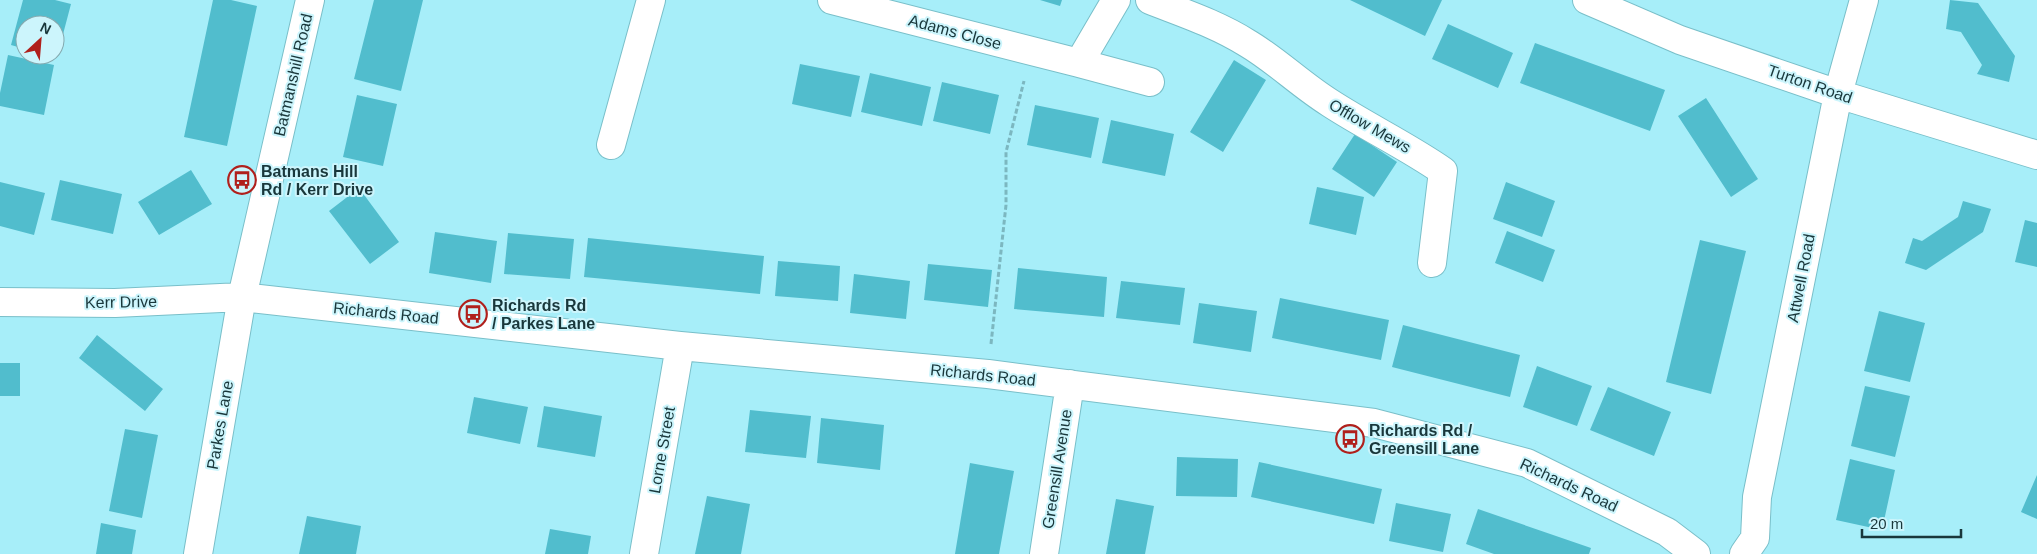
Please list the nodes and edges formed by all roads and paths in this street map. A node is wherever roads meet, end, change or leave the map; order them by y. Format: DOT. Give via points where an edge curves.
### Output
graph roads {
  1 [pos="310,0"];
  2 [pos="651,0"];
  3 [pos="832,0"];
  4 [pos="1116,0"];
  5 [pos="1150,0"];
  6 [pos="1587,0"];
  7 [pos="1864,0"];
  8 [pos="1032,52"];
  9 [pos="1079,63"];
  10 [pos="1150,82"];
  11 [pos="1838,94"];
  12 [pos="611,145"];
  13 [pos="2037,155"];
  14 [pos="1432,263"];
  15 [pos="242,297"];
  16 [pos="0,302"];
  17 [pos="680,346"];
  18 [pos="988,374"];
  19 [pos="1070,384"];
  20 [pos="198,554"];
  21 [pos="644,554"];
  22 [pos="1044,554"];
  23 [pos="1696,554"];
  24 [pos="1744,554"];
  1 -- 15 [label="street, Batmanshill Road"];
  2 -- 12 [label="street"];
  3 -- 8 [label="street, Adams Close"];
  4 -- 9 [label="street"];
  5 -- 14 [label="street, Offlow Mews" via="1248,43 1319,96 1444,171"];
  6 -- 11 [label="street, Turton Road" via="1680,40"];
  7 -- 11 [label="street, Attwell Road"];
  8 -- 9 [label="street, Adams Close"];
  8 -- 18 [label="path" via="1006,152 1006,205"];
  9 -- 10 [label="street, Adams Close"];
  11 -- 13 [label="street, Turton Road"];
  11 -- 24 [label="street, Attwell Road" via="1757,497 1756,538"];
  15 -- 16 [label="street, Kerr Drive" via="115,303"];
  15 -- 17 [label="street, Richards Road"];
  15 -- 20 [label="street, Parkes Lane"];
  17 -- 18 [label="street, Richards Road"];
  17 -- 21 [label="street, Lorne Street"];
  18 -- 19 [label="street, Richards Road"];
  19 -- 22 [label="street, Greensill Avenue"];
  19 -- 23 [label="street, Richards Road" via="1374,423 1527,463 1667,532"];
}
